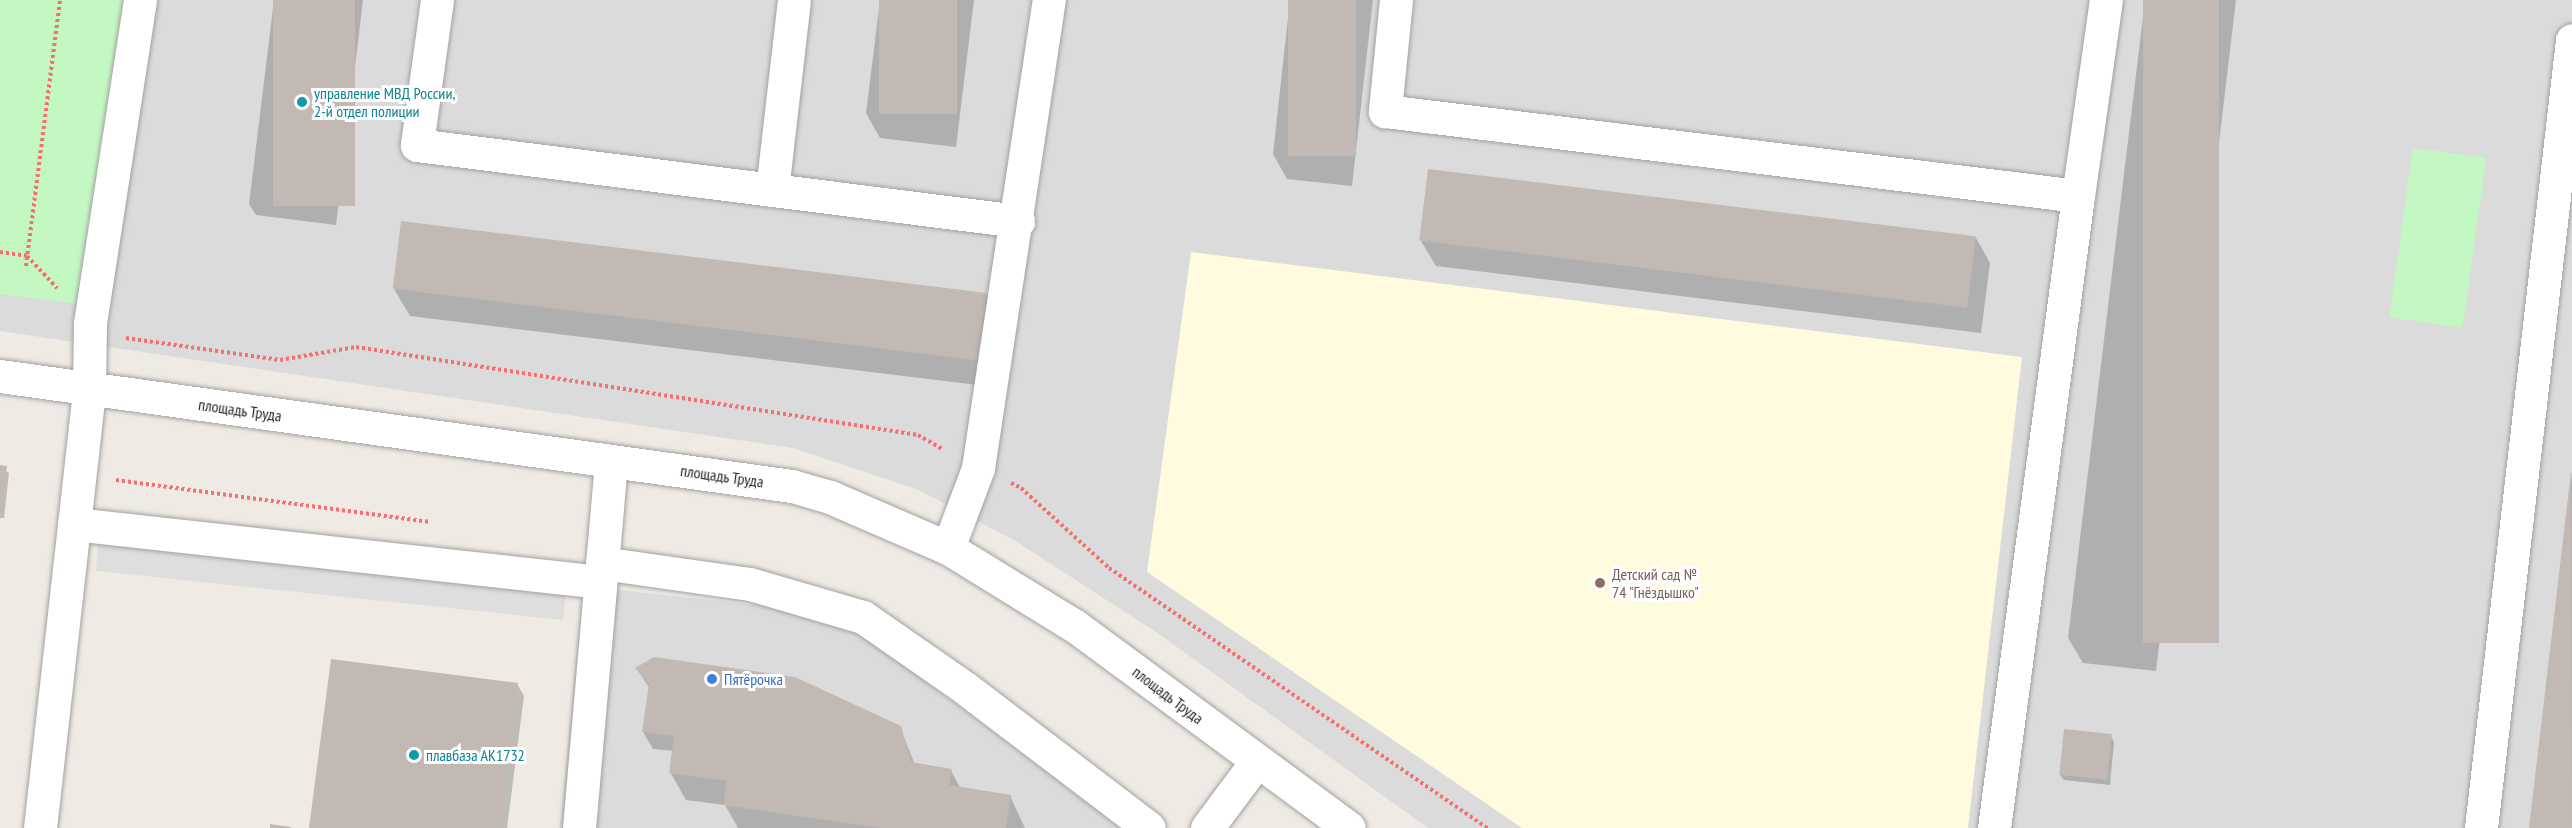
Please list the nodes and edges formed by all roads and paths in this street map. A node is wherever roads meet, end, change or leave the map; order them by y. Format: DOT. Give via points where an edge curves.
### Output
graph roads {
  1 [pos="60,0"];
  2 [pos="140,0"];
  3 [pos="437,0"];
  4 [pos="794,0"];
  5 [pos="1049,0"];
  6 [pos="1395,0"];
  7 [pos="2106,0"];
  8 [pos="2572,40"];
  9 [pos="772,190"];
  10 [pos="2078,196"];
  11 [pos="1018,221"];
  12 [pos="0,252"];
  13 [pos="27,256"];
  14 [pos="26,266"];
  15 [pos="90,323"];
  16 [pos="0,376"];
  17 [pos="89,389"];
  18 [pos="611,461"];
  19 [pos="978,468"];
  20 [pos="80,475"];
  21 [pos="74,524"];
  22 [pos="440,524"];
  23 [pos="948,548"];
  24 [pos="601,573"];
  25 [pos="1257,761"];
  26 [pos="40,828"];
  27 [pos="579,828"];
  28 [pos="1149,828"];
  29 [pos="1207,828"];
  30 [pos="1348,828"];
  31 [pos="1488,828"];
  32 [pos="1994,828"];
  33 [pos="2481,828"];
  1 -- 13 [label="path"];
  2 -- 15 [label="street"];
  3 -- 9 [label="street" via="417,145"];
  4 -- 9 [label="street"];
  5 -- 11 [label="street"];
  6 -- 10 [label="street" via="1384,111"];
  7 -- 10 [label="street"];
  8 -- 33 [label="street"];
  9 -- 11 [label="street"];
  10 -- 32 [label="street"];
  11 -- 19 [label="street"];
  12 -- 13 [label="path"];
  13 -- 14 [label="path"];
  13 -- 15 [label="path"];
  15 -- 17 [label="street"];
  15 -- 19 [label="path" via="99,334 280,360 356,347 918,435"];
  16 -- 17 [label="street, площадь Труда"];
  17 -- 18 [label="street, площадь Труда"];
  17 -- 20 [label="street"];
  18 -- 23 [label="street, площадь Труда" via="792,486 882,516"];
  18 -- 24 [label="street"];
  19 -- 23 [label="street"];
  19 -- 31 [label="path" via="1021,488 1109,568"];
  20 -- 21 [label="street"];
  20 -- 22 [label="path"];
  21 -- 24 [label="street"];
  21 -- 26 [label="street"];
  23 -- 25 [label="street, площадь Труда" via="1075,626"];
  24 -- 27 [label="street"];
  24 -- 28 [label="street" via="750,584 863,617 966,688"];
  25 -- 29 [label="street"];
  25 -- 30 [label="street, площадь Труда"];
}
